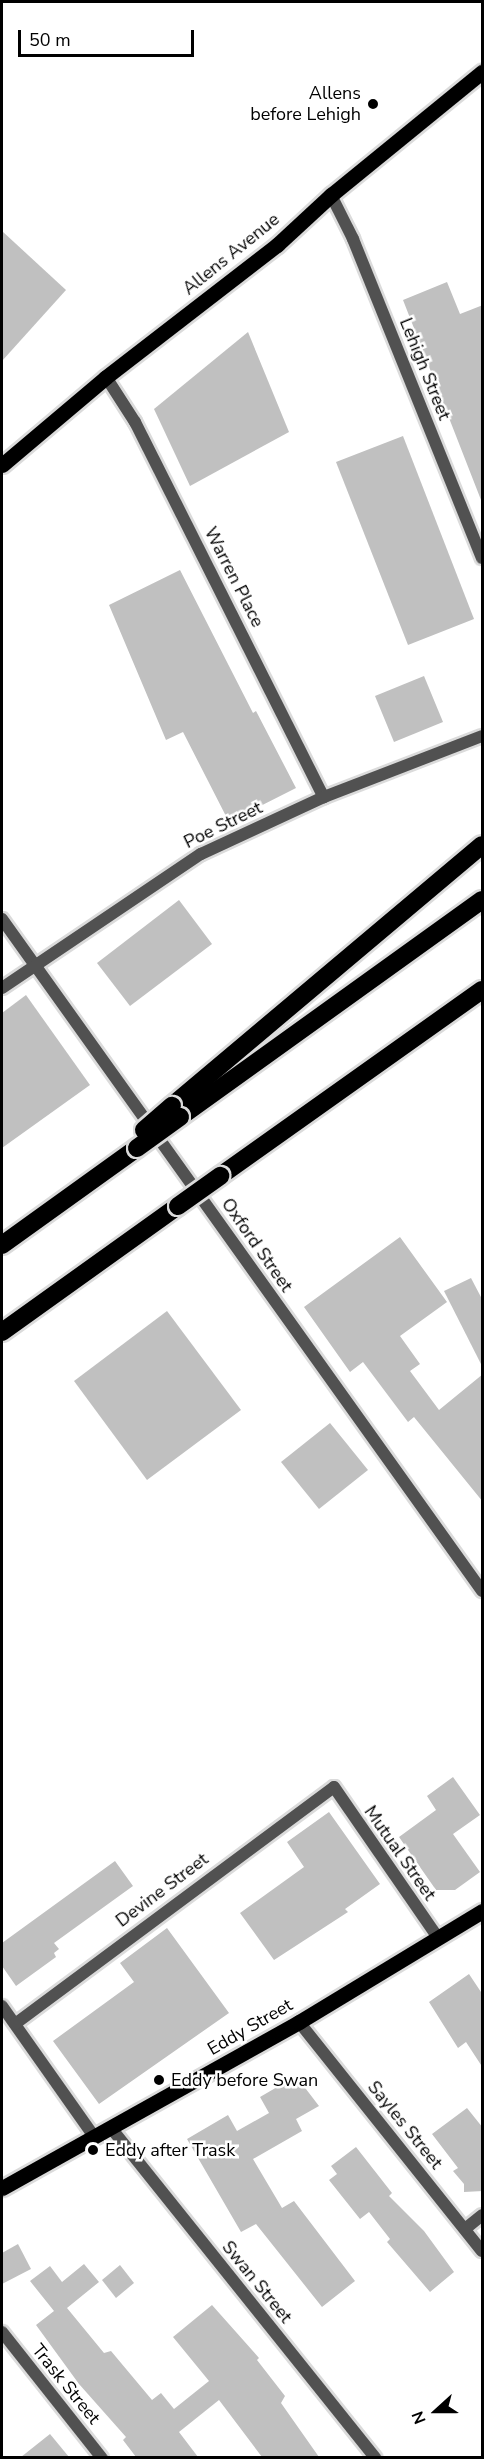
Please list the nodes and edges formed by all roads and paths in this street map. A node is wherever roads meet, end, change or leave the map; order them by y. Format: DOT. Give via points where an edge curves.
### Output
graph roads {
  1 [pos="483,72"];
  2 [pos="331,195"];
  3 [pos="106,377"];
  4 [pos="2,465"];
  5 [pos="483,558"];
  6 [pos="483,736"];
  7 [pos="324,797"];
  8 [pos="483,845"];
  9 [pos="483,900"];
  10 [pos="2,919"];
  11 [pos="34,965"];
  12 [pos="2,988"];
  13 [pos="483,990"];
  14 [pos="176,1111"];
  15 [pos="2,1245"];
  16 [pos="2,1332"];
  17 [pos="483,1592"];
  18 [pos="334,1787"];
  19 [pos="483,1911"];
  20 [pos="438,1938"];
  21 [pos="2,2007"];
  22 [pos="299,2022"];
  23 [pos="15,2024"];
  24 [pos="111,2128"];
  25 [pos="95,2138"];
  26 [pos="2,2188"];
  27 [pos="483,2214"];
  28 [pos="465,2229"];
  29 [pos="483,2251"];
  30 [pos="2,2332"];
  31 [pos="102,2457"];
  32 [pos="375,2457"];
  1 -- 2 [label="main road, Allens Avenue"];
  2 -- 3 [label="main road, Allens Avenue" via="277,245"];
  2 -- 5 [label="street, Lehigh Street" via="353,239"];
  3 -- 4 [label="main road, Allens Avenue"];
  3 -- 7 [label="street, Warren Place" via="135,423"];
  6 -- 7 [label="street, Poe Street"];
  7 -- 11 [label="street, Poe Street" via="201,854"];
  8 -- 14 [label="highway"];
  9 -- 14 [label="highway"];
  10 -- 11 [label="street, Oxford Street"];
  11 -- 12 [label="street, Poe Street"];
  11 -- 17 [label="street, Oxford Street"];
  13 -- 16 [label="highway, bridge"];
  14 -- 15 [label="highway, bridge"];
  18 -- 20 [label="street, Mutual Street"];
  18 -- 23 [label="street, Devine Street"];
  19 -- 20 [label="main road, Eddy Street"];
  20 -- 22 [label="main road, Eddy Street"];
  21 -- 23 [label="street"];
  22 -- 24 [label="main road, Eddy Street"];
  22 -- 28 [label="street, Sayles Street"];
  23 -- 25 [label="street"];
  24 -- 25 [label="main road, Eddy Street"];
  24 -- 32 [label="street, Swan Street"];
  25 -- 26 [label="main road, Eddy Street"];
  27 -- 28 [label="street"];
  28 -- 29 [label="street, Sayles Street"];
  30 -- 31 [label="street, Trask Street"];
}
